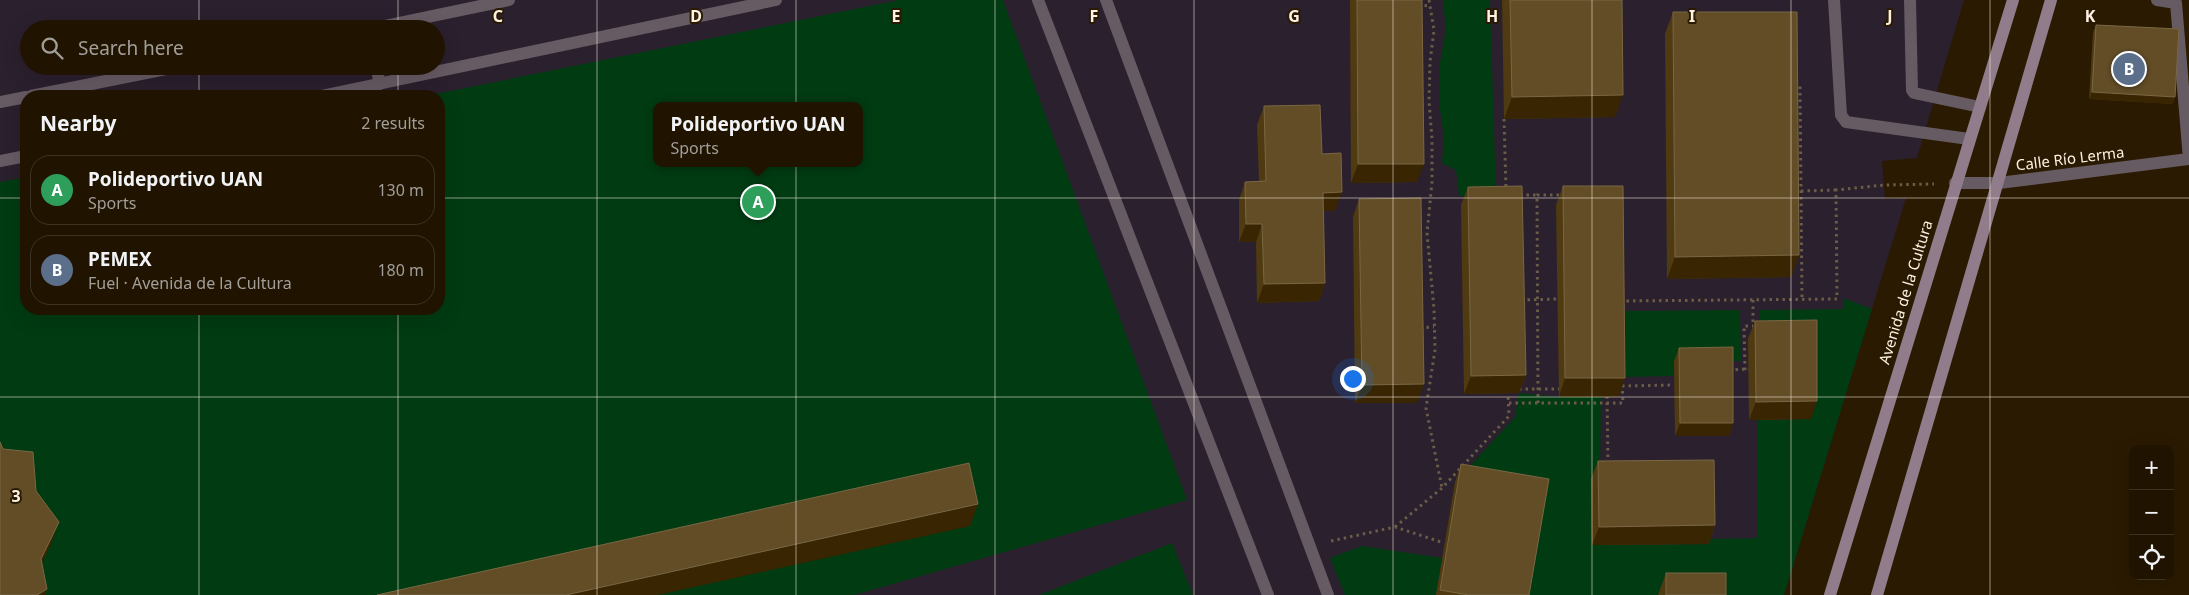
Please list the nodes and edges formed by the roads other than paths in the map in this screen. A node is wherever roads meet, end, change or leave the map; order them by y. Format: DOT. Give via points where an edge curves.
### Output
graph roads {
  1 [pos="509,0"];
  2 [pos="776,0"];
  3 [pos="1038,0"];
  4 [pos="1106,0"];
  5 [pos="1834,0"];
  6 [pos="1910,0"];
  7 [pos="2013,0"];
  8 [pos="2051,0"];
  9 [pos="2156,0"];
  10 [pos="413,20"];
  11 [pos="445,70"];
  12 [pos="145,75"];
  13 [pos="378,75"];
  14 [pos="422,75"];
  15 [pos="380,84"];
  16 [pos="86,90"];
  17 [pos="350,90"];
  18 [pos="20,98"];
  19 [pos="0,102"];
  20 [pos="1980,106"];
  21 [pos="1969,139"];
  22 [pos="20,157"];
  23 [pos="2189,159"];
  24 [pos="0,161"];
  25 [pos="1955,183"];
  26 [pos="1999,183"];
  27 [pos="1268,595"];
  28 [pos="1328,595"];
  29 [pos="1830,595"];
  30 [pos="1878,595"];
  1 -- 10 [label="street"];
  2 -- 11 [label="street"];
  3 -- 27 [label="street"];
  4 -- 28 [label="street"];
  5 -- 21 [label="street" via="1843,120"];
  6 -- 20 [label="street" via="1912,90 1935,98"];
  7 -- 20 [label="main road, Avenida de la Cultura"];
  8 -- 26 [label="main road"];
  9 -- 23 [label="street" via="2176,3"];
  12 -- 16 [label="street"];
  13 -- 15 [label="street"];
  14 -- 15 [label="street"];
  15 -- 17 [label="street"];
  18 -- 19 [label="street"];
  20 -- 21 [label="main road, Avenida de la Cultura"];
  21 -- 25 [label="main road, Avenida de la Cultura"];
  22 -- 24 [label="street"];
  23 -- 26 [label="street, Calle Río Lerma"];
  25 -- 26 [label="street, Calle Río Lerma"];
  25 -- 29 [label="main road, Avenida de la Cultura"];
  26 -- 30 [label="main road"];
}
